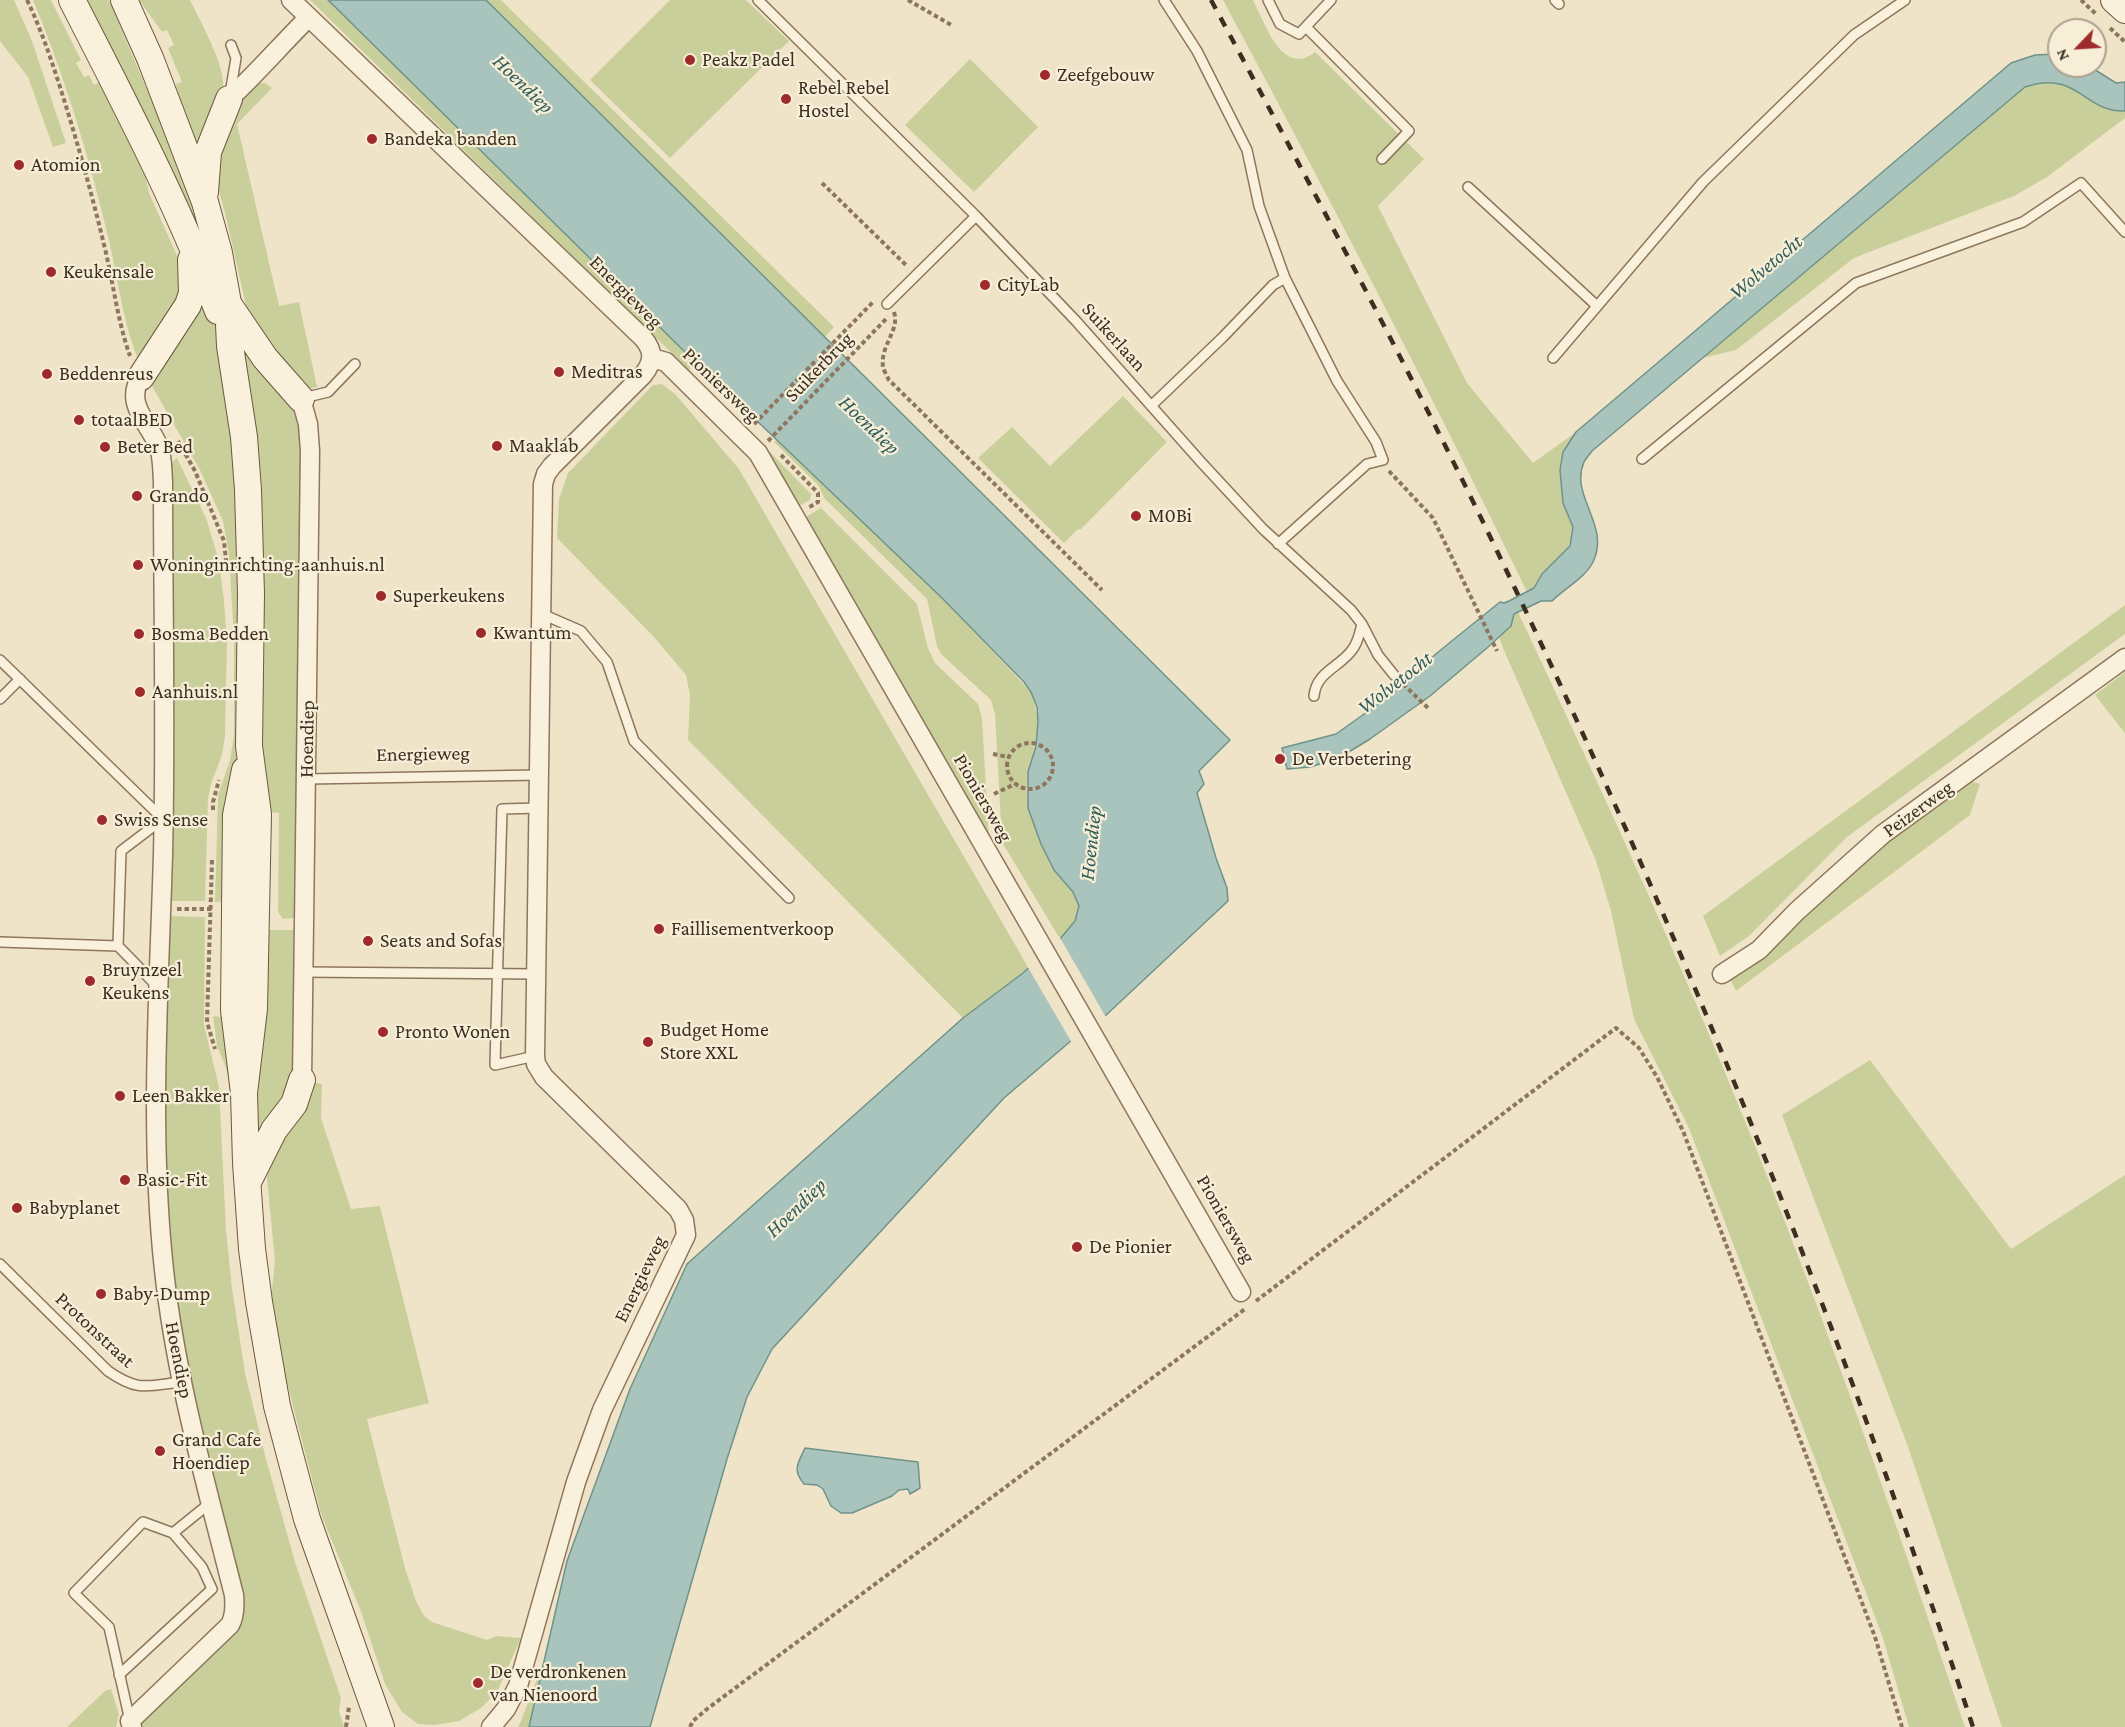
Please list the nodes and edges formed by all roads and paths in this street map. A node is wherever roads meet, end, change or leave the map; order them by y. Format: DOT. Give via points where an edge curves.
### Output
graph roads {
  1 [pos="27,0"];
  2 [pos="72,0"];
  3 [pos="124,0"];
  4 [pos="291,0"];
  5 [pos="908,0"];
  6 [pos="1164,0"];
  7 [pos="1268,0"];
  8 [pos="1331,0"];
  9 [pos="1905,0"];
  10 [pos="2114,0"];
  11 [pos="758,1"];
  12 [pos="2125,10"];
  13 [pos="308,18"];
  14 [pos="953,26"];
  15 [pos="1306,27"];
  16 [pos="231,45"];
  17 [pos="229,99"];
  18 [pos="1382,159"];
  19 [pos="822,183"];
  20 [pos="1468,187"];
  21 [pos="205,201"];
  22 [pos="976,216"];
  23 [pos="2125,232"];
  24 [pos="186,233"];
  25 [pos="916,275"];
  26 [pos="1286,278"];
  27 [pos="228,303"];
  28 [pos="1597,306"];
  29 [pos="891,308"];
  30 [pos="886,319"];
  31 [pos="230,346"];
  32 [pos="652,358"];
  33 [pos="1553,358"];
  34 [pos="355,364"];
  35 [pos="141,377"];
  36 [pos="300,399"];
  37 [pos="1151,406"];
  38 [pos="755,425"];
  39 [pos="173,433"];
  40 [pos="1642,459"];
  41 [pos="1383,460"];
  42 [pos="794,515"];
  43 [pos="1278,544"];
  44 [pos="227,573"];
  45 [pos="1102,590"];
  46 [pos="542,614"];
  47 [pos="1362,624"];
  48 [pos="1497,651"];
  49 [pos="2125,658"];
  50 [pos="0,660"];
  51 [pos="1394,675"];
  52 [pos="20,679"];
  53 [pos="1314,696"];
  54 [pos="0,699"];
  55 [pos="1428,708"];
  56 [pos="993,754"];
  57 [pos="1009,757"];
  58 [pos="539,775"];
  59 [pos="219,778"];
  60 [pos="307,779"];
  61 [pos="1015,784"];
  62 [pos="994,794"];
  63 [pos="538,808"];
  64 [pos="213,815"];
  65 [pos="164,819"];
  66 [pos="212,850"];
  67 [pos="789,898"];
  68 [pos="210,909"];
  69 [pos="0,942"];
  70 [pos="118,946"];
  71 [pos="302,972"];
  72 [pos="497,974"];
  73 [pos="536,974"];
  74 [pos="1722,974"];
  75 [pos="159,988"];
  76 [pos="535,1056"];
  77 [pos="302,1080"];
  78 [pos="248,1182"];
  79 [pos="0,1264"];
  80 [pos="1241,1292"];
  81 [pos="181,1382"];
  82 [pos="211,1503"];
  83 [pos="172,1533"];
  84 [pos="119,1675"];
  85 [pos="349,1707"];
  86 [pos="129,1725"];
  87 [pos="346,1727"];
  88 [pos="381,1727"];
  89 [pos="491,1727"];
  90 [pos="690,1727"];
  91 [pos="1902,1727"];
  1 -- 35 [label="path" via="64,101 99,224 122,333"];
  2 -- 24 [label="main road"];
  3 -- 21 [label="main road"];
  4 -- 13 [label="street, Energieweg"];
  5 -- 14 [label="path"];
  6 -- 26 [label="lane" via="1197,51 1247,150 1259,206"];
  7 -- 15 [label="lane" via="1280,24 1299,34"];
  8 -- 15 [label="lane"];
  9 -- 28 [label="lane" via="1854,35 1711,174"];
  10 -- 12 [label="main road"];
  11 -- 22 [label="lane, Suikerlaan"];
  13 -- 17 [label="street"];
  13 -- 32 [label="street, Energieweg" via="643,338"];
  15 -- 18 [label="lane" via="1409,131"];
  16 -- 17 [label="lane" via="236,58"];
  17 -- 21 [label="main road" via="208,152"];
  19 -- 25 [label="path"];
  20 -- 28 [label="lane"];
  21 -- 27 [label="main road"];
  22 -- 25 [label="lane"];
  22 -- 37 [label="lane, Suikerlaan"];
  23 -- 40 [label="lane" via="2081,183 2023,222 1856,283"];
  24 -- 31 [label="main road"];
  24 -- 35 [label="main road" via="192,293"];
  25 -- 29 [label="lane"];
  26 -- 37 [label="lane" via="1273,285"];
  26 -- 41 [label="lane" via="1336,381 1376,442"];
  27 -- 31 [label="main road"];
  27 -- 36 [label="main road" via="265,358"];
  28 -- 33 [label="lane"];
  29 -- 38 [label="path, Suikerbrug" via="879,296"];
  29 -- 45 [label="path" via="896,327 886,343 883,367 889,380"];
  30 -- 42 [label="path, Suikerbrug" via="768,441 819,495 818,502"];
  31 -- 78 [label="main road" via="248,490 249,746 258,814 254,1010 244,1093"];
  32 -- 42 [label="street, Pioniersweg" via="666,362 758,453"];
  32 -- 46 [label="street, Energieweg" via="643,375 546,474 542,498"];
  34 -- 36 [label="lane" via="328,392"];
  35 -- 65 [label="street, Hoendiep" via="134,399 159,446 163,482"];
  36 -- 60 [label="street, Hoendiep" via="308,424 310,451"];
  37 -- 43 [label="lane, Suikerlaan"];
  39 -- 44 [label="path" via="195,471 224,541"];
  41 -- 43 [label="lane" via="1367,464"];
  41 -- 48 [label="path" via="1432,518"];
  42 -- 80 [label="street, Pioniersweg"];
  43 -- 47 [label="lane, Suikerlaan" via="1337,596"];
  46 -- 58 [label="street, Energieweg"];
  46 -- 67 [label="lane" via="581,631 607,662 634,741"];
  47 -- 51 [label="lane, Suikerlaan"];
  47 -- 53 [label="lane" via="1352,651 1321,678"];
  49 -- 74 [label="street, Peizerweg" via="1882,834 1759,950"];
  50 -- 52 [label="lane"];
  51 -- 55 [label="path"];
  52 -- 54 [label="lane"];
  52 -- 65 [label="lane"];
  56 -- 57 [label="path"];
  57 -- 61 [label="path" via="1008,771"];
  57 -- 61 [label="path" via="1019,746 1033,743 1047,750 1053,764 1044,784 1030,789"];
  58 -- 60 [label="lane, Energieweg"];
  58 -- 63 [label="street, Energieweg"];
  59 -- 64 [label="path"];
  60 -- 71 [label="street, Hoendiep"];
  61 -- 62 [label="path"];
  63 -- 72 [label="lane" via="502,808"];
  63 -- 73 [label="street, Energieweg"];
  65 -- 70 [label="lane" via="121,851"];
  65 -- 75 [label="street, Hoendiep"];
  66 -- 68 [label="path"];
  69 -- 70 [label="lane"];
  70 -- 75 [label="lane"];
  71 -- 72 [label="lane"];
  71 -- 77 [label="street, Hoendiep"];
  72 -- 73 [label="lane"];
  72 -- 76 [label="lane" via="495,1065"];
  73 -- 76 [label="street, Energieweg"];
  75 -- 81 [label="street, Hoendiep" via="159,1209"];
  76 -- 89 [label="street, Energieweg" via="544,1077 678,1209 686,1235 602,1410 576,1482 518,1686"];
  77 -- 78 [label="main road" via="294,1104 273,1130"];
  78 -- 88 [label="main road" via="252,1249 277,1406 307,1519"];
  79 -- 81 [label="lane, Protonstraat" via="124,1383 141,1387"];
  81 -- 82 [label="street, Hoendiep"];
  82 -- 83 [label="lane"];
  82 -- 86 [label="street, Hoendiep" via="234,1595 233,1620"];
  83 -- 84 [label="lane" via="202,1567 212,1589"];
  83 -- 84 [label="lane" via="143,1522 74,1593 109,1627"];
  84 -- 86 [label="lane"];
  85 -- 87 [label="path"];
  90 -- 91 [label="path" via="707,1709 1616,1028 1639,1048 1683,1131 1872,1628"];
}
